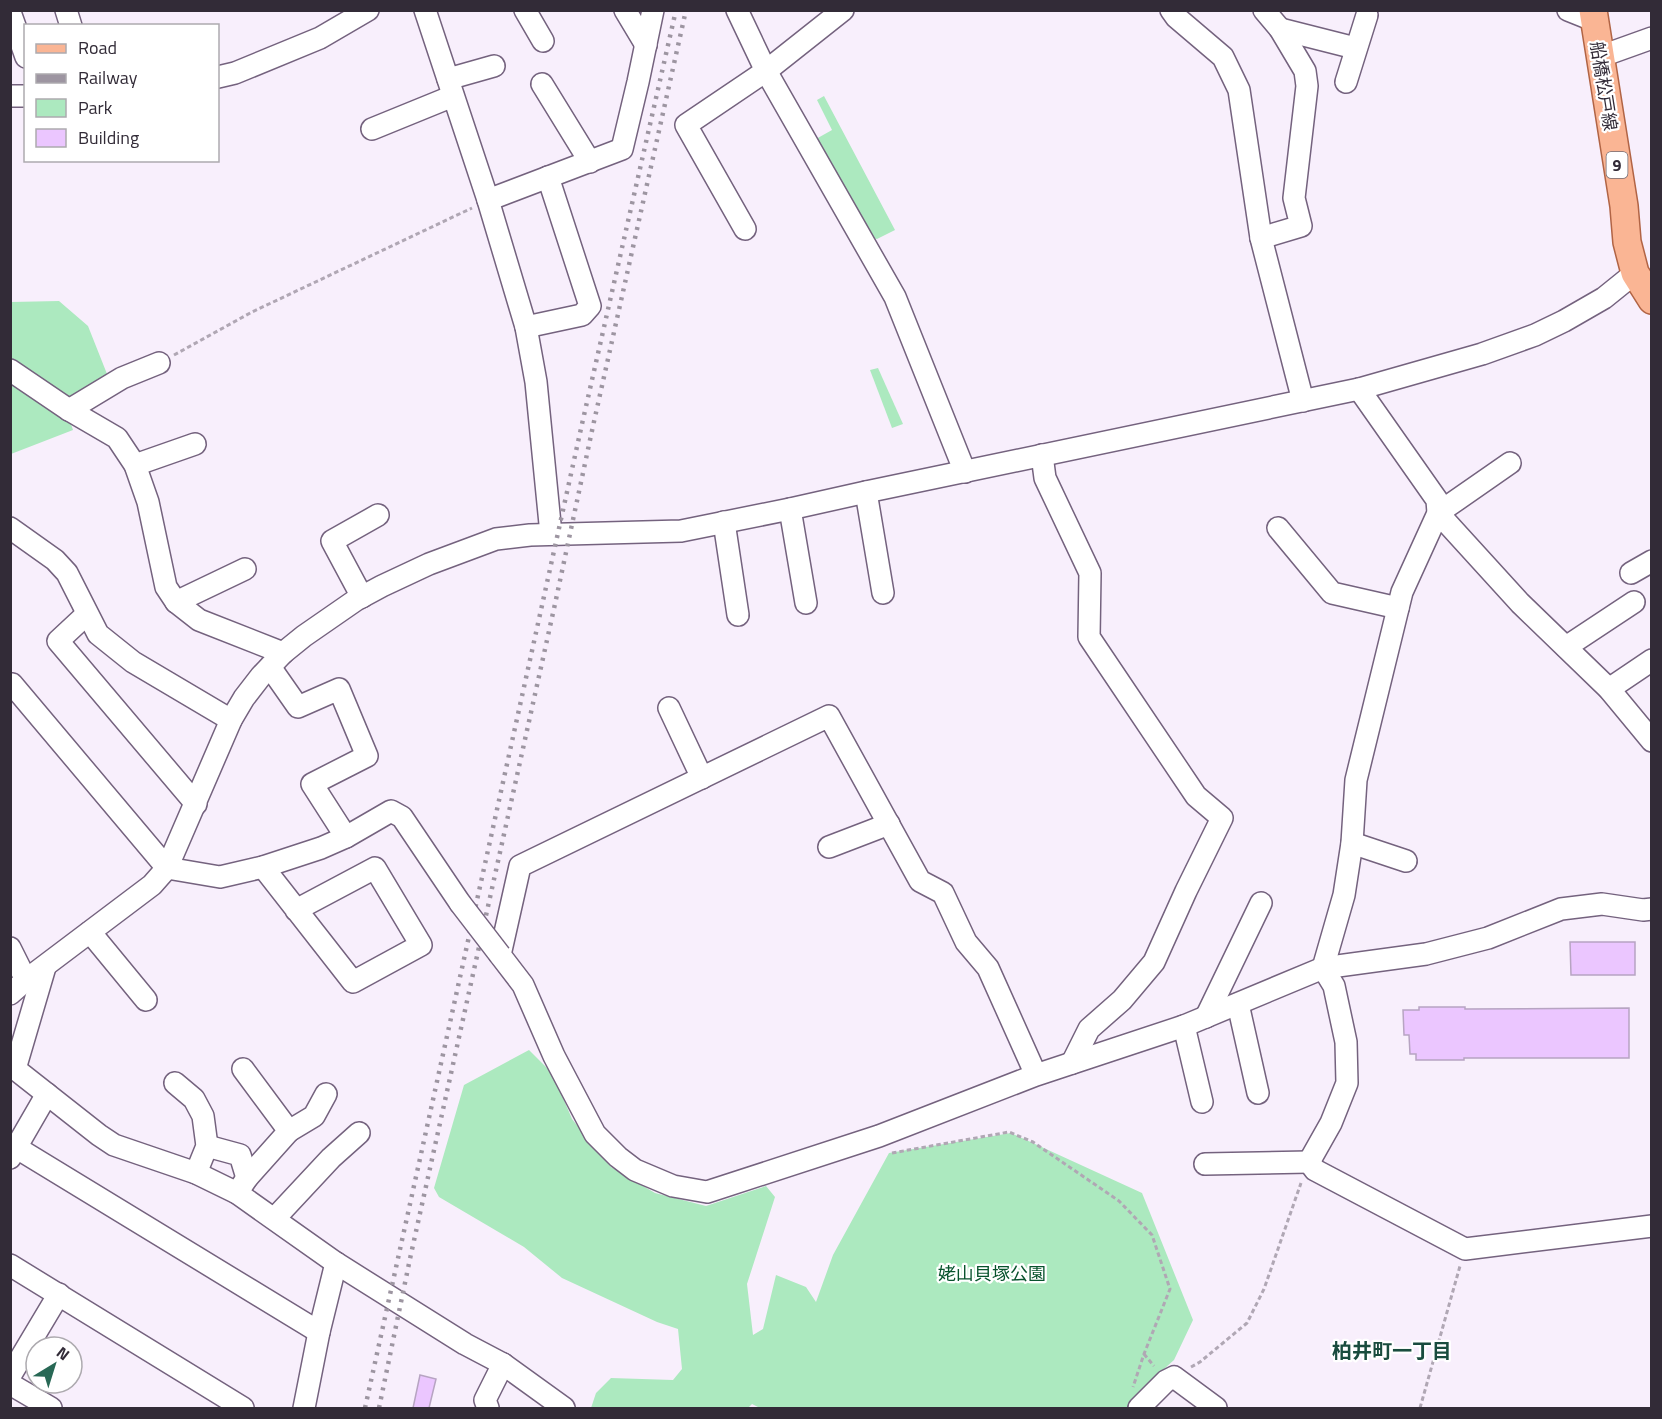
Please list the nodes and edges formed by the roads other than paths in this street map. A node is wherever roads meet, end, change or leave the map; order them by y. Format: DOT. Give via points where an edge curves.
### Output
graph roads {
  1 [pos="368,10"];
  2 [pos="425,10"];
  3 [pos="525,10"];
  4 [pos="625,10"];
  5 [pos="653,10"];
  6 [pos="737,10"];
  7 [pos="843,10"];
  8 [pos="1171,10"];
  9 [pos="1264,10"];
  10 [pos="1568,10"];
  11 [pos="10,12"];
  12 [pos="1367,15"];
  13 [pos="1593,15"];
  14 [pos="1280,29"];
  15 [pos="1652,38"];
  16 [pos="543,41"];
  17 [pos="646,45"];
  18 [pos="1355,48"];
  19 [pos="24,51"];
  20 [pos="1599,57"];
  21 [pos="494,66"];
  22 [pos="766,71"];
  23 [pos="219,77"];
  24 [pos="1346,82"];
  25 [pos="542,84"];
  26 [pos="451,87"];
  27 [pos="372,129"];
  28 [pos="590,162"];
  29 [pos="548,177"];
  30 [pos="488,201"];
  31 [pos="745,230"];
  32 [pos="1261,238"];
  33 [pos="1635,273"];
  34 [pos="1652,300"];
  35 [pos="526,327"];
  36 [pos="159,363"];
  37 [pos="10,370"];
  38 [pos="1359,389"];
  39 [pos="1303,401"];
  40 [pos="69,410"];
  41 [pos="195,444"];
  42 [pos="1042,455"];
  43 [pos="1510,463"];
  44 [pos="135,465"];
  45 [pos="965,472"];
  46 [pos="866,492"];
  47 [pos="790,509"];
  48 [pos="1438,513"];
  49 [pos="378,515"];
  50 [pos="724,522"];
  51 [pos="1278,528"];
  52 [pos="12,532"];
  53 [pos="551,534"];
  54 [pos="1652,561"];
  55 [pos="245,569"];
  56 [pos="1631,573"];
  57 [pos="883,593"];
  58 [pos="362,597"];
  59 [pos="176,602"];
  60 [pos="1634,602"];
  61 [pos="806,603"];
  62 [pos="1398,608"];
  63 [pos="87,614"];
  64 [pos="738,615"];
  65 [pos="1566,647"];
  66 [pos="276,660"];
  67 [pos="1652,660"];
  68 [pos="12,684"];
  69 [pos="1609,689"];
  70 [pos="669,708"];
  71 [pos="231,720"];
  72 [pos="1652,741"];
  73 [pos="702,778"];
  74 [pos="196,804"];
  75 [pos="889,824"];
  76 [pos="346,837"];
  77 [pos="1352,843"];
  78 [pos="829,847"];
  79 [pos="1406,861"];
  80 [pos="262,867"];
  81 [pos="167,868"];
  82 [pos="1261,903"];
  83 [pos="1652,909"];
  84 [pos="296,910"];
  85 [pos="90,932"];
  86 [pos="10,948"];
  87 [pos="500,955"];
  88 [pos="45,967"];
  89 [pos="1323,968"];
  90 [pos="26,980"];
  91 [pos="10,994"];
  92 [pos="146,1000"];
  93 [pos="1238,1004"];
  94 [pos="1206,1017"];
  95 [pos="1185,1026"];
  96 [pos="1072,1064"];
  97 [pos="13,1067"];
  98 [pos="243,1070"];
  99 [pos="1036,1075"];
  100 [pos="175,1083"];
  101 [pos="1258,1093"];
  102 [pos="46,1094"];
  103 [pos="326,1094"];
  104 [pos="1202,1102"];
  105 [pos="289,1131"];
  106 [pos="359,1133"];
  107 [pos="207,1146"];
  108 [pos="14,1153"];
  109 [pos="1309,1162"];
  110 [pos="1205,1164"];
  111 [pos="196,1173"];
  112 [pos="242,1185"];
  113 [pos="275,1218"];
  114 [pos="1652,1226"];
  115 [pos="336,1263"];
  116 [pos="10,1265"];
  117 [pos="59,1294"];
  118 [pos="319,1332"];
  119 [pos="503,1364"];
  120 [pos="10,1376"];
  121 [pos="10,1384"];
  122 [pos="1135,1400"];
  123 [pos="553,1404"];
  124 [pos="51,1408"];
  125 [pos="243,1408"];
  126 [pos="304,1408"];
  127 [pos="488,1408"];
  128 [pos="1216,1408"];
  1 -- 23 [label="street" via="320,38"];
  2 -- 26 [label="street"];
  3 -- 16 [label="street"];
  4 -- 17 [label="street"];
  5 -- 17 [label="street"];
  6 -- 22 [label="street"];
  7 -- 22 [label="street"];
  8 -- 32 [label="street" via="1223,57 1239,90"];
  9 -- 14 [label="street"];
  10 -- 13 [label="street"];
  11 -- 19 [label="street"];
  12 -- 18 [label="street"];
  13 -- 20 [label="main road, 船橋松戸線 / 9"];
  14 -- 18 [label="street"];
  14 -- 32 [label="street" via="1305,71 1307,86 1294,198 1301,226"];
  15 -- 20 [label="street"];
  17 -- 28 [label="street" via="622,149"];
  18 -- 24 [label="street"];
  20 -- 33 [label="main road, 船橋松戸線 / 9"];
  21 -- 26 [label="street"];
  22 -- 31 [label="street" via="686,125"];
  22 -- 45 [label="street" via="895,297"];
  25 -- 28 [label="street"];
  26 -- 27 [label="street"];
  26 -- 30 [label="street"];
  28 -- 29 [label="street"];
  29 -- 30 [label="street"];
  29 -- 35 [label="street" via="590,306 582,315"];
  30 -- 35 [label="street"];
  32 -- 39 [label="street"];
  33 -- 34 [label="main road, 船橋松戸線 / 9"];
  33 -- 38 [label="street" via="1604,297 1535,334 1482,354"];
  35 -- 53 [label="street" via="536,382"];
  36 -- 40 [label="street" via="122,378"];
  37 -- 40 [label="street"];
  38 -- 39 [label="street"];
  38 -- 48 [label="street" via="1437,500"];
  39 -- 42 [label="street"];
  40 -- 44 [label="street" via="117,438"];
  41 -- 44 [label="street"];
  42 -- 45 [label="street"];
  42 -- 96 [label="street" via="1045,478 1089,573 1089,637 1196,796 1222,818 1154,962 1122,1000 1089,1029"];
  43 -- 48 [label="street"];
  44 -- 59 [label="street" via="148,502 166,587"];
  45 -- 46 [label="street"];
  46 -- 47 [label="street"];
  46 -- 57 [label="street"];
  47 -- 50 [label="street"];
  47 -- 61 [label="street"];
  48 -- 62 [label="street"];
  48 -- 65 [label="street"];
  49 -- 58 [label="street" via="332,541"];
  50 -- 53 [label="street" via="681,531"];
  50 -- 64 [label="street"];
  51 -- 62 [label="street" via="1332,593"];
  52 -- 63 [label="street" via="68,573"];
  53 -- 58 [label="street" via="496,539 429,564"];
  54 -- 56 [label="street"];
  55 -- 59 [label="street"];
  58 -- 66 [label="street"];
  59 -- 66 [label="street" via="199,620"];
  60 -- 65 [label="street"];
  62 -- 77 [label="street" via="1356,780"];
  63 -- 71 [label="street" via="98,634 133,662"];
  63 -- 74 [label="street" via="57,642"];
  65 -- 69 [label="street"];
  66 -- 71 [label="street"];
  66 -- 76 [label="street" via="298,707 339,689 367,756 312,784"];
  67 -- 69 [label="street"];
  68 -- 81 [label="street"];
  69 -- 72 [label="street"];
  70 -- 73 [label="street"];
  71 -- 74 [label="street"];
  73 -- 75 [label="street" via="829,716"];
  73 -- 87 [label="street" via="520,866"];
  74 -- 81 [label="street"];
  75 -- 78 [label="street"];
  75 -- 99 [label="street" via="920,881 943,893 966,942 988,968"];
  76 -- 80 [label="street"];
  76 -- 87 [label="street, bridge" via="391,811 402,817"];
  77 -- 79 [label="street"];
  77 -- 89 [label="street" via="1344,895"];
  80 -- 81 [label="street" via="220,877"];
  80 -- 84 [label="street"];
  81 -- 85 [label="street" via="152,885"];
  82 -- 94 [label="street"];
  83 -- 89 [label="street" via="1602,904 1562,909 1488,938 1426,954"];
  84 -- 84 [label="street" via="353,982 421,945 375,868"];
  85 -- 88 [label="street"];
  85 -- 92 [label="street"];
  86 -- 90 [label="street"];
  87 -- 99 [label="street" via="523,986 595,1134 635,1170 673,1186 707,1192 879,1136"];
  88 -- 90 [label="street"];
  88 -- 97 [label="street"];
  89 -- 93 [label="street"];
  89 -- 109 [label="street" via="1334,986 1346,1042 1347,1083"];
  90 -- 91 [label="street"];
  93 -- 94 [label="street"];
  93 -- 101 [label="street"];
  94 -- 95 [label="street"];
  95 -- 96 [label="street"];
  95 -- 104 [label="street"];
  96 -- 99 [label="street"];
  97 -- 102 [label="street"];
  98 -- 105 [label="street"];
  100 -- 107 [label="street" via="194,1099 203,1116"];
  102 -- 108 [label="street"];
  102 -- 111 [label="street" via="114,1145"];
  103 -- 105 [label="street" via="314,1116"];
  105 -- 112 [label="street"];
  106 -- 113 [label="street"];
  107 -- 111 [label="street"];
  107 -- 112 [label="street" via="240,1155"];
  108 -- 118 [label="street"];
  109 -- 110 [label="street"];
  109 -- 114 [label="street" via="1315,1170 1465,1249"];
  111 -- 112 [label="street"];
  112 -- 113 [label="street"];
  113 -- 115 [label="street"];
  115 -- 118 [label="street"];
  115 -- 119 [label="street"];
  116 -- 117 [label="street"];
  117 -- 120 [label="street"];
  117 -- 125 [label="street"];
  118 -- 126 [label="street"];
  119 -- 123 [label="street"];
  119 -- 127 [label="street" via="485,1400"];
  121 -- 124 [label="street"];
  122 -- 128 [label="street" via="1174,1377"];
}
